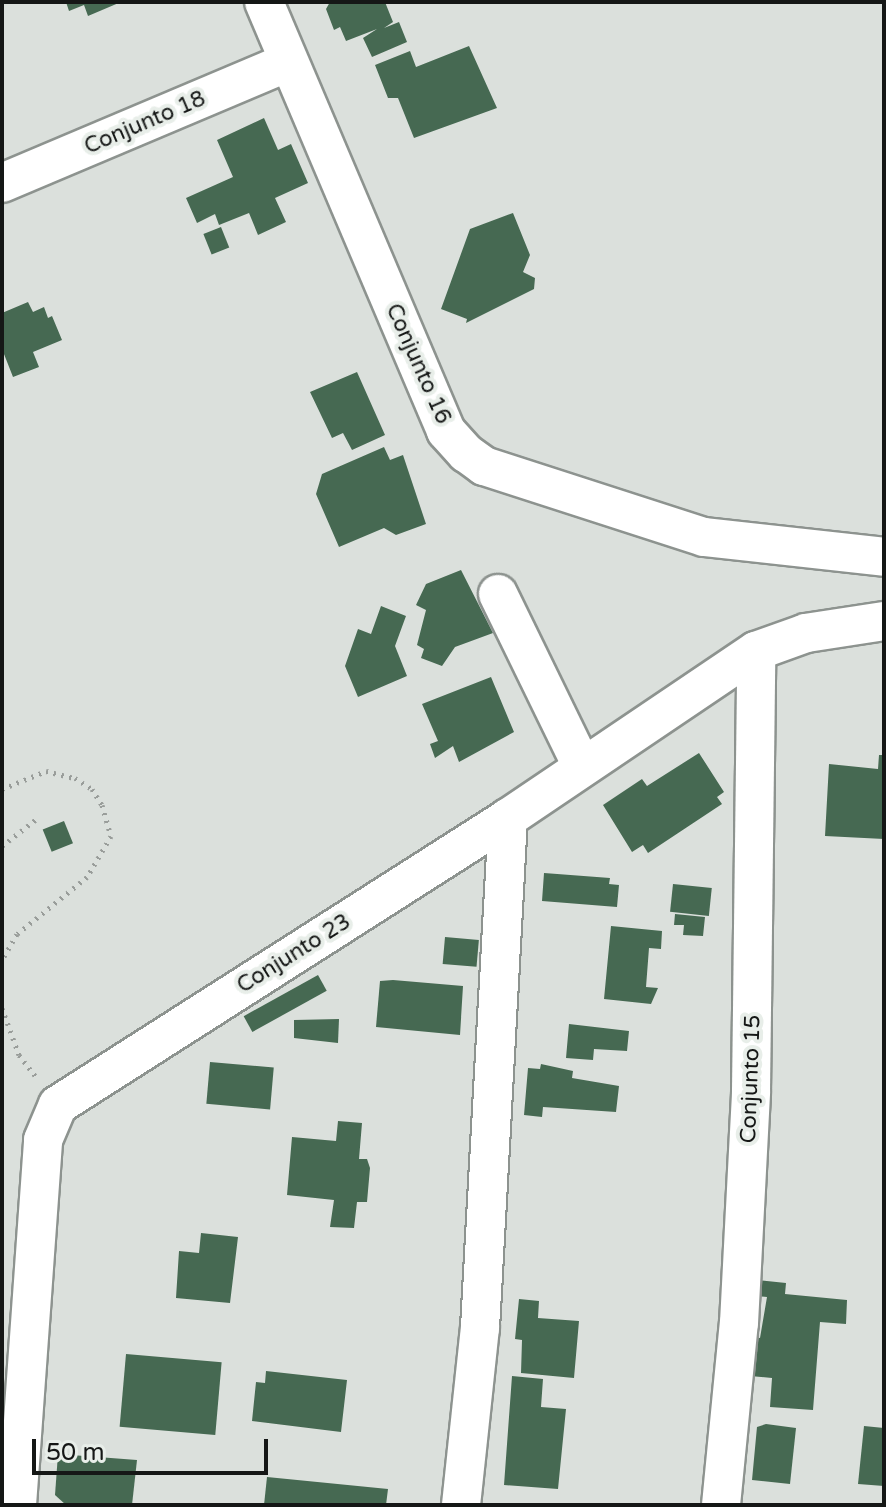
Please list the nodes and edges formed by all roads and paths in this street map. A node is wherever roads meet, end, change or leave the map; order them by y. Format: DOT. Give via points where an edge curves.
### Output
graph roads {
  1 [pos="264,2"];
  2 [pos="288,62"];
  3 [pos="2,183"];
  4 [pos="884,557"];
  5 [pos="498,594"];
  6 [pos="884,621"];
  7 [pos="756,651"];
  8 [pos="582,766"];
  9 [pos="2,789"];
  10 [pos="39,817"];
  11 [pos="508,818"];
  12 [pos="2,846"];
  13 [pos="2,960"];
  14 [pos="2,1008"];
  15 [pos="58,1105"];
  16 [pos="17,1505"];
  17 [pos="461,1505"];
  18 [pos="721,1505"];
  1 -- 2 [label="street, Conjunto 16"];
  2 -- 3 [label="street, Conjunto 18"];
  2 -- 4 [label="street, Conjunto 16" via="446,431 466,453 484,466 704,537"];
  5 -- 8 [label="street"];
  6 -- 7 [label="street, Conjunto 23" via="806,633"];
  7 -- 8 [label="street, Conjunto 23"];
  7 -- 18 [label="street, Conjunto 15" via="751,1091 739,1323"];
  8 -- 11 [label="street, Conjunto 23"];
  9 -- 13 [label="path" via="46,771 75,778 92,789 109,819 111,836 87,877 17,934"];
  10 -- 12 [label="path"];
  11 -- 15 [label="street, Conjunto 23"];
  11 -- 17 [label="street" via="480,1328"];
  14 -- 15 [label="path" via="19,1055"];
  15 -- 16 [label="street" via="43,1140"];
}
